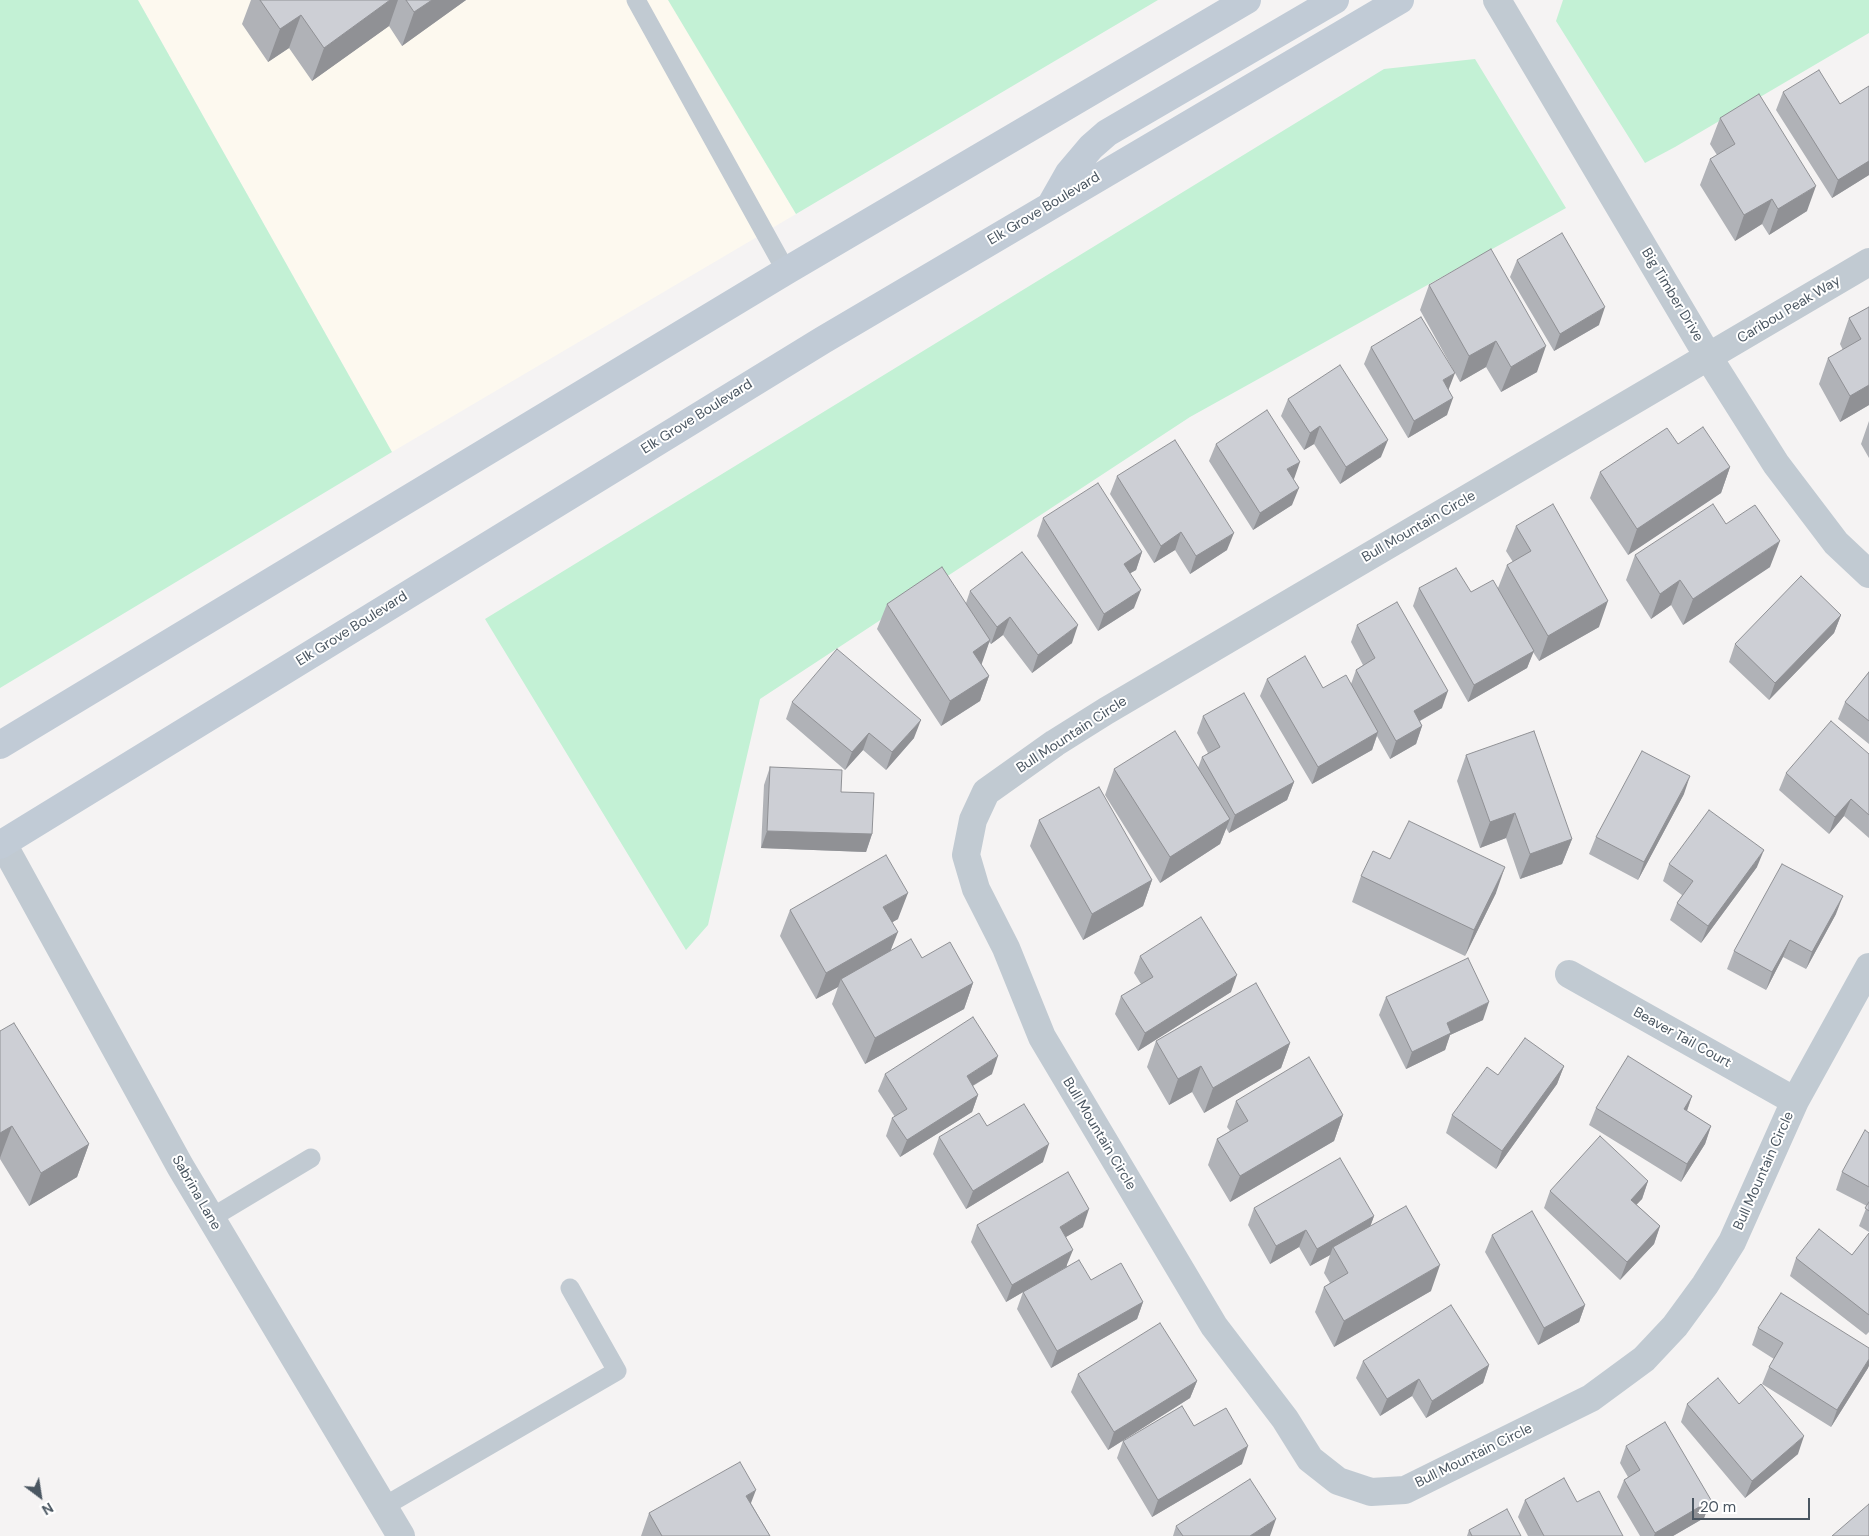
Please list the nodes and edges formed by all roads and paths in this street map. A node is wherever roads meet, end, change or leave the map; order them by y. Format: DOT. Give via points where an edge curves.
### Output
graph roads {
  1 [pos="636,0"];
  2 [pos="1247,0"];
  3 [pos="1335,0"];
  4 [pos="1400,0"];
  5 [pos="1497,0"];
  6 [pos="1050,206"];
  7 [pos="1869,262"];
  8 [pos="786,271"];
  9 [pos="1708,358"];
  10 [pos="1869,574"];
  11 [pos="0,745"];
  12 [pos="1,844"];
  13 [pos="1869,967"];
  14 [pos="1570,974"];
  15 [pos="1795,1101"];
  16 [pos="311,1158"];
  17 [pos="210,1218"];
  18 [pos="570,1288"];
  19 [pos="383,1507"];
  20 [pos="401,1536"];
  1 -- 8 [label="lane"];
  2 -- 8 [label="main road"];
  3 -- 6 [label="main road" via="1091,146 1069,173"];
  4 -- 6 [label="main road, Elk Grove Boulevard"];
  5 -- 9 [label="street, Big Timber Drive"];
  6 -- 12 [label="main road, Elk Grove Boulevard" via="823,340"];
  7 -- 9 [label="street, Caribou Peak Way"];
  8 -- 11 [label="main road"];
  9 -- 10 [label="street, Big Timber Drive" via="1776,464 1836,543"];
  9 -- 15 [label="street, Bull Mountain Circle" via="1123,700 1055,743 986,792 973,820 966,855 976,889 1006,948 1042,1037 1214,1326 1285,1419 1310,1459 1338,1481 1371,1492 1405,1490 1590,1398 1644,1359 1675,1326 1732,1242"];
  12 -- 17 [label="street, Sabrina Lane"];
  13 -- 15 [label="street, Bull Mountain Circle"];
  14 -- 15 [label="street, Beaver Tail Court"];
  16 -- 17 [label="lane"];
  17 -- 19 [label="street, Sabrina Lane"];
  18 -- 19 [label="lane" via="618,1371"];
  19 -- 20 [label="street, Sabrina Lane"];
}
